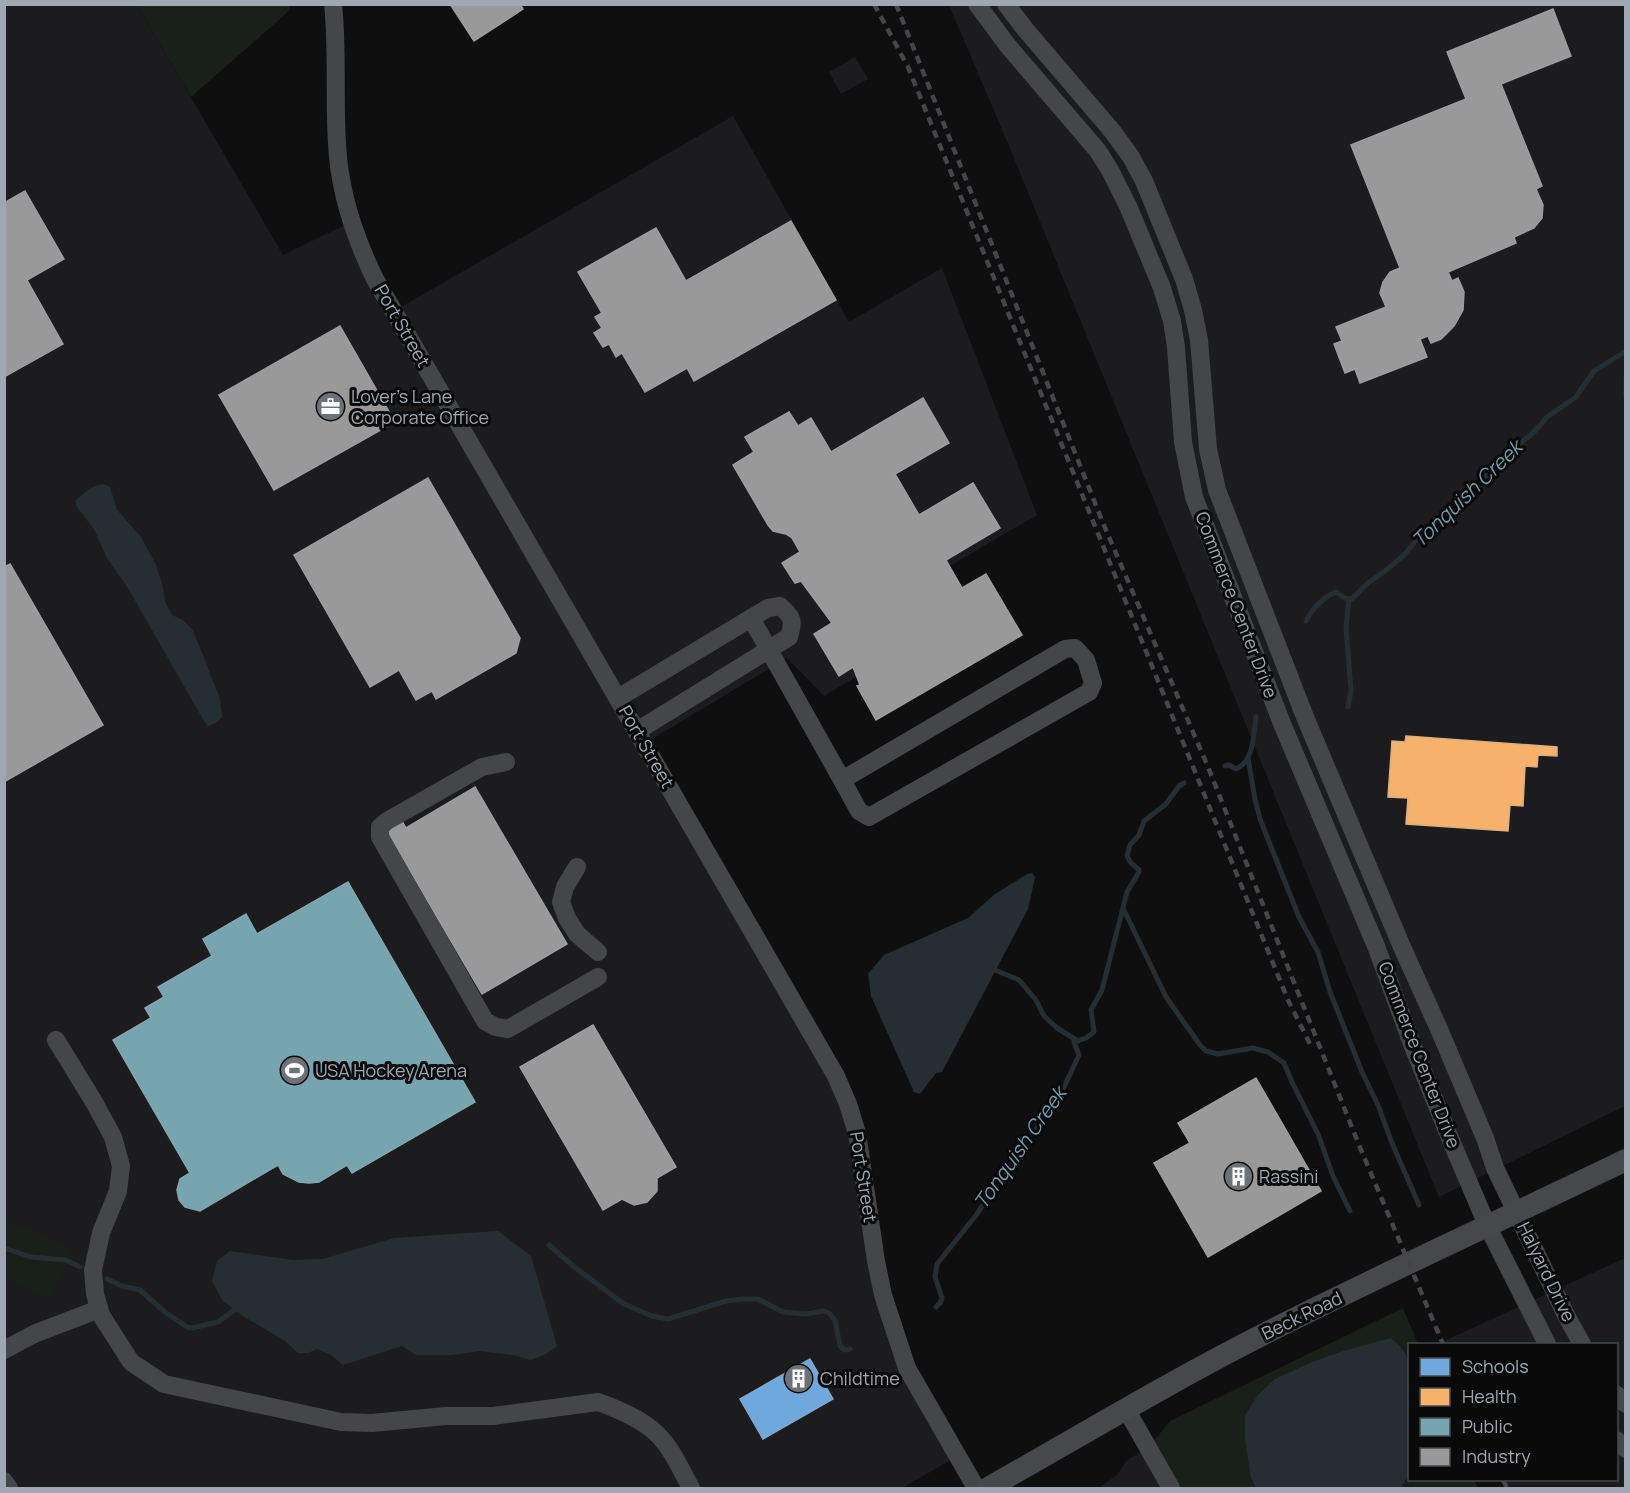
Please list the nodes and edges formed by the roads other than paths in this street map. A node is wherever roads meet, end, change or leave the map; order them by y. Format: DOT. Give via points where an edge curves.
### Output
graph roads {
  1 [pos="333,4"];
  2 [pos="977,4"];
  3 [pos="1006,4"];
  4 [pos="751,618"];
  5 [pos="768,649"];
  6 [pos="618,698"];
  7 [pos="1305,717"];
  8 [pos="1283,726"];
  9 [pos="637,731"];
  10 [pos="506,762"];
  11 [pos="842,780"];
  12 [pos="577,867"];
  13 [pos="598,952"];
  14 [pos="598,977"];
  15 [pos="56,1040"];
  16 [pos="1626,1160"];
  17 [pos="1516,1211"];
  18 [pos="1487,1225"];
  19 [pos="99,1309"];
  20 [pos="1579,1339"];
  21 [pos="1546,1343"];
  22 [pos="1561,1343"];
  23 [pos="4,1350"];
  24 [pos="1126,1409"];
  25 [pos="4,1481"];
  26 [pos="9,1488"];
  27 [pos="691,1488"];
  28 [pos="976,1488"];
  29 [pos="988,1488"];
  30 [pos="1172,1488"];
  1 -- 6 [label="street, Port Street" via="339,167 362,251"];
  2 -- 8 [label="street, Commerce Center Drive" via="1098,151 1128,206 1172,321 1182,433 1194,497"];
  3 -- 7 [label="street, Commerce Center Drive" via="1113,132 1144,181 1193,310 1208,449 1217,490"];
  4 -- 5 [label="street"];
  4 -- 5 [label="street" via="780,606 789,614 793,624 789,637"];
  4 -- 6 [label="street"];
  5 -- 9 [label="street"];
  5 -- 11 [label="street"];
  6 -- 9 [label="street, Port Street"];
  7 -- 8 [label="street"];
  7 -- 17 [label="street, Commerce Center Drive"];
  8 -- 18 [label="street, Commerce Center Drive"];
  9 -- 28 [label="street, Port Street" via="836,1076 857,1133 882,1295 907,1368"];
  10 -- 14 [label="street" via="482,767 387,821 380,827 380,837 485,1021 508,1029"];
  11 -- 11 [label="street" via="1065,649 1075,648 1086,660 1093,683 1089,692 869,817 859,811"];
  12 -- 13 [label="street" via="561,902 577,934"];
  15 -- 19 [label="street" via="109,1130 121,1166 118,1191 101,1233 94,1265"];
  16 -- 17 [label="main road, Beck Road"];
  17 -- 18 [label="main road, Beck Road"];
  17 -- 20 [label="street, Halyard Drive"];
  18 -- 21 [label="street, Halyard Drive"];
  18 -- 24 [label="main road, Beck Road" via="1265,1334"];
  19 -- 23 [label="street"];
  19 -- 27 [label="street" via="131,1362 164,1384 341,1422 493,1416 598,1402 655,1432"];
  20 -- 22 [label="street, Halyard Drive"];
  24 -- 29 [label="main road, Beck Road"];
  24 -- 30 [label="street"];
  25 -- 26 [label="street"];
}
